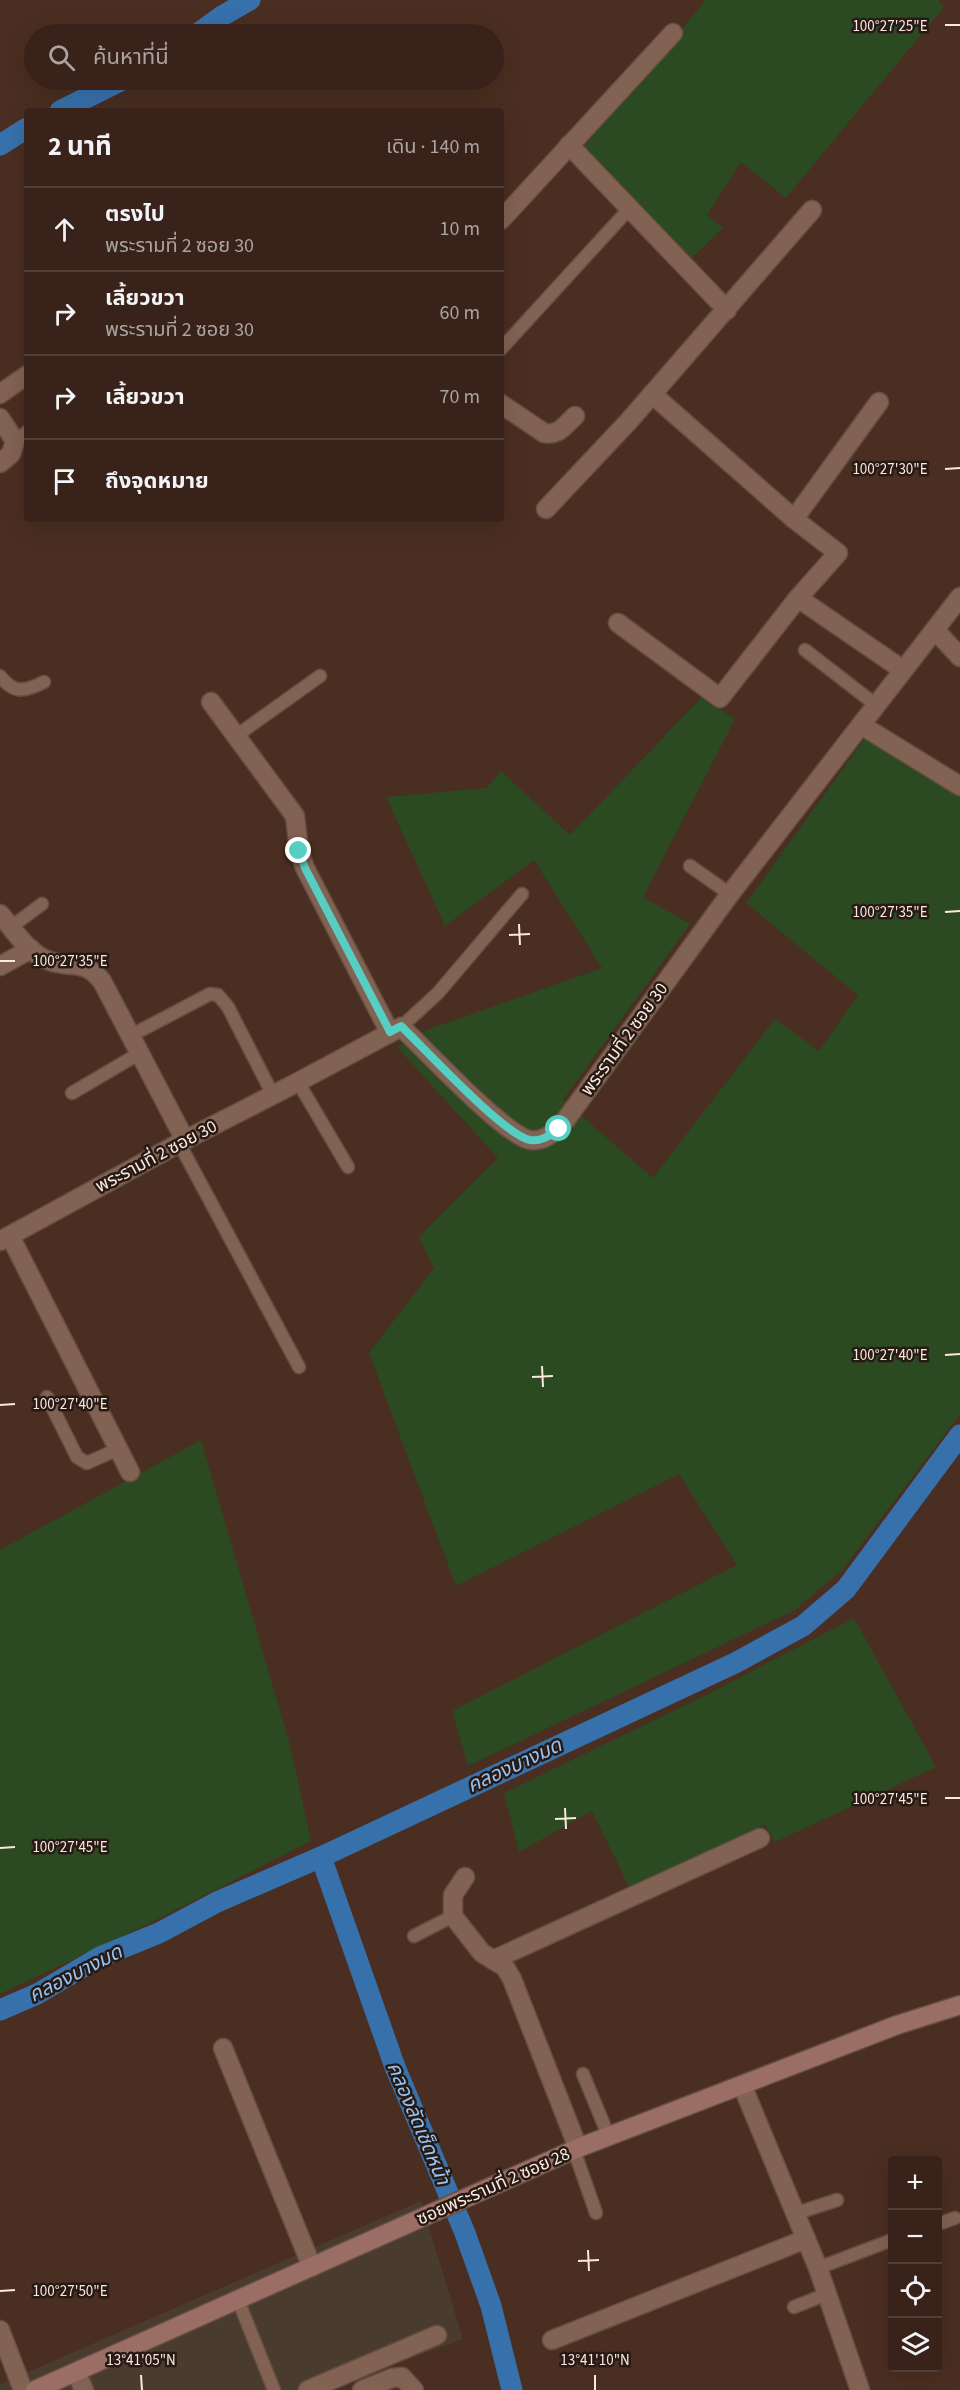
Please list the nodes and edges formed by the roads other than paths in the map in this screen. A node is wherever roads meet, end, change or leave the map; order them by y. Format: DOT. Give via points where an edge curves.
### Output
graph roads {
  1 [pos="673,33"];
  2 [pos="569,145"];
  3 [pos="629,209"];
  4 [pos="812,210"];
  5 [pos="504,217"];
  6 [pos="727,310"];
  7 [pos="504,346"];
  8 [pos="24,377"];
  9 [pos="0,394"];
  10 [pos="652,394"];
  11 [pos="879,402"];
  12 [pos="504,411"];
  13 [pos="575,416"];
  14 [pos="0,417"];
  15 [pos="21,437"];
  16 [pos="0,463"];
  17 [pos="546,509"];
  18 [pos="794,519"];
  19 [pos="960,597"];
  20 [pos="798,598"];
  21 [pos="618,623"];
  22 [pos="935,630"];
  23 [pos="805,650"];
  24 [pos="960,657"];
  25 [pos="903,670"];
  26 [pos="0,676"];
  27 [pos="320,676"];
  28 [pos="44,682"];
  29 [pos="211,702"];
  30 [pos="876,705"];
  31 [pos="861,725"];
  32 [pos="236,736"];
  33 [pos="960,786"];
  34 [pos="690,866"];
  35 [pos="522,894"];
  36 [pos="730,894"];
  37 [pos="42,904"];
  38 [pos="6,920"];
  39 [pos="31,949"];
  40 [pos="0,966"];
  41 [pos="396,1029"];
  42 [pos="130,1036"];
  43 [pos="140,1053"];
  44 [pos="298,1082"];
  45 [pos="72,1093"];
  46 [pos="273,1095"];
  47 [pos="182,1142"];
  48 [pos="348,1167"];
  49 [pos="5,1238"];
  50 [pos="298,1367"];
  51 [pos="47,1397"];
  52 [pos="118,1449"];
  53 [pos="130,1472"];
  54 [pos="760,1838"];
  55 [pos="465,1876"];
  56 [pos="453,1916"];
  57 [pos="414,1936"];
  58 [pos="494,1960"];
  59 [pos="960,2005"];
  60 [pos="223,2049"];
  61 [pos="583,2074"];
  62 [pos="742,2085"];
  63 [pos="609,2137"];
  64 [pos="576,2149"];
  65 [pos="837,2200"];
  66 [pos="596,2213"];
  67 [pos="794,2214"];
  68 [pos="955,2218"];
  69 [pos="942,2223"];
  70 [pos="806,2239"];
  71 [pos="888,2242"];
  72 [pos="312,2266"];
  73 [pos="818,2268"];
  74 [pos="827,2294"];
  75 [pos="238,2300"];
  76 [pos="794,2307"];
  77 [pos="0,2330"];
  78 [pos="437,2335"];
  79 [pos="552,2340"];
  80 [pos="76,2372"];
  81 [pos="23,2390"];
  82 [pos="35,2390"];
  83 [pos="84,2390"];
  84 [pos="274,2390"];
  85 [pos="308,2390"];
  86 [pos="362,2390"];
  87 [pos="414,2390"];
  88 [pos="860,2390"];
  1 -- 2 [label="street"];
  2 -- 3 [label="street"];
  2 -- 5 [label="street"];
  3 -- 6 [label="street"];
  3 -- 7 [label="lane"];
  4 -- 6 [label="street"];
  6 -- 10 [label="street"];
  8 -- 9 [label="street"];
  10 -- 17 [label="street"];
  10 -- 18 [label="street"];
  11 -- 18 [label="street"];
  12 -- 13 [label="street" via="551,435"];
  14 -- 15 [label="street"];
  15 -- 16 [label="street"];
  18 -- 20 [label="street" via="838,553"];
  19 -- 22 [label="street, พระรามที่ 2 ซอย 30"];
  20 -- 21 [label="street" via="720,698"];
  20 -- 25 [label="street"];
  22 -- 24 [label="street"];
  22 -- 25 [label="street, พระรามที่ 2 ซอย 30"];
  23 -- 30 [label="lane"];
  25 -- 30 [label="street, พระรามที่ 2 ซอย 30"];
  26 -- 28 [label="lane" via="11,689 17,690"];
  27 -- 32 [label="lane"];
  29 -- 32 [label="street"];
  30 -- 31 [label="street, พระรามที่ 2 ซอย 30"];
  31 -- 33 [label="street"];
  31 -- 36 [label="street, พระรามที่ 2 ซอย 30"];
  32 -- 41 [label="street" via="295,816 305,868"];
  34 -- 36 [label="lane"];
  35 -- 41 [label="lane" via="444,986"];
  36 -- 41 [label="street, พระรามที่ 2 ซอย 30" via="559,1129 546,1138 533,1141 519,1137"];
  37 -- 38 [label="lane"];
  38 -- 39 [label="street"];
  39 -- 40 [label="street"];
  39 -- 42 [label="street" via="48,961 93,970"];
  41 -- 44 [label="street, พระรามที่ 2 ซอย 30"];
  42 -- 43 [label="street"];
  42 -- 46 [label="lane" via="210,994 218,995"];
  43 -- 45 [label="lane"];
  43 -- 47 [label="street"];
  44 -- 46 [label="street, พระรามที่ 2 ซอย 30"];
  44 -- 48 [label="lane"];
  46 -- 47 [label="street, พระรามที่ 2 ซอย 30"];
  47 -- 49 [label="street, พระรามที่ 2 ซอย 30"];
  47 -- 50 [label="lane"];
  49 -- 52 [label="street"];
  51 -- 52 [label="lane" via="82,1461 87,1463"];
  52 -- 53 [label="street"];
  54 -- 58 [label="street"];
  55 -- 56 [label="street" via="453,1895"];
  56 -- 57 [label="lane"];
  56 -- 58 [label="street" via="482,1953"];
  58 -- 64 [label="street" via="505,1967 512,1979"];
  59 -- 62 [label="street, ซอยพระรามที่ 2 ซอย 28"];
  60 -- 72 [label="street"];
  61 -- 63 [label="lane"];
  62 -- 63 [label="street, ซอยพระรามที่ 2 ซอย 28"];
  62 -- 67 [label="street"];
  63 -- 64 [label="street, ซอยพระรามที่ 2 ซอย 28"];
  64 -- 66 [label="lane"];
  64 -- 72 [label="street, ซอยพระรามที่ 2 ซอย 28"];
  65 -- 67 [label="lane"];
  67 -- 70 [label="street"];
  68 -- 69 [label="lane"];
  70 -- 73 [label="street"];
  70 -- 79 [label="street"];
  71 -- 73 [label="lane"];
  72 -- 75 [label="street, ซอยพระรามที่ 2 ซอย 28"];
  73 -- 74 [label="street"];
  74 -- 76 [label="lane"];
  74 -- 88 [label="street"];
  75 -- 80 [label="street, ซอยพระรามที่ 2 ซอย 28"];
  75 -- 84 [label="lane"];
  77 -- 81 [label="street"];
  78 -- 85 [label="street"];
  80 -- 82 [label="street, ซอยพระรามที่ 2 ซอย 28"];
  80 -- 83 [label="street"];
  86 -- 87 [label="street" via="402,2377"];
}
